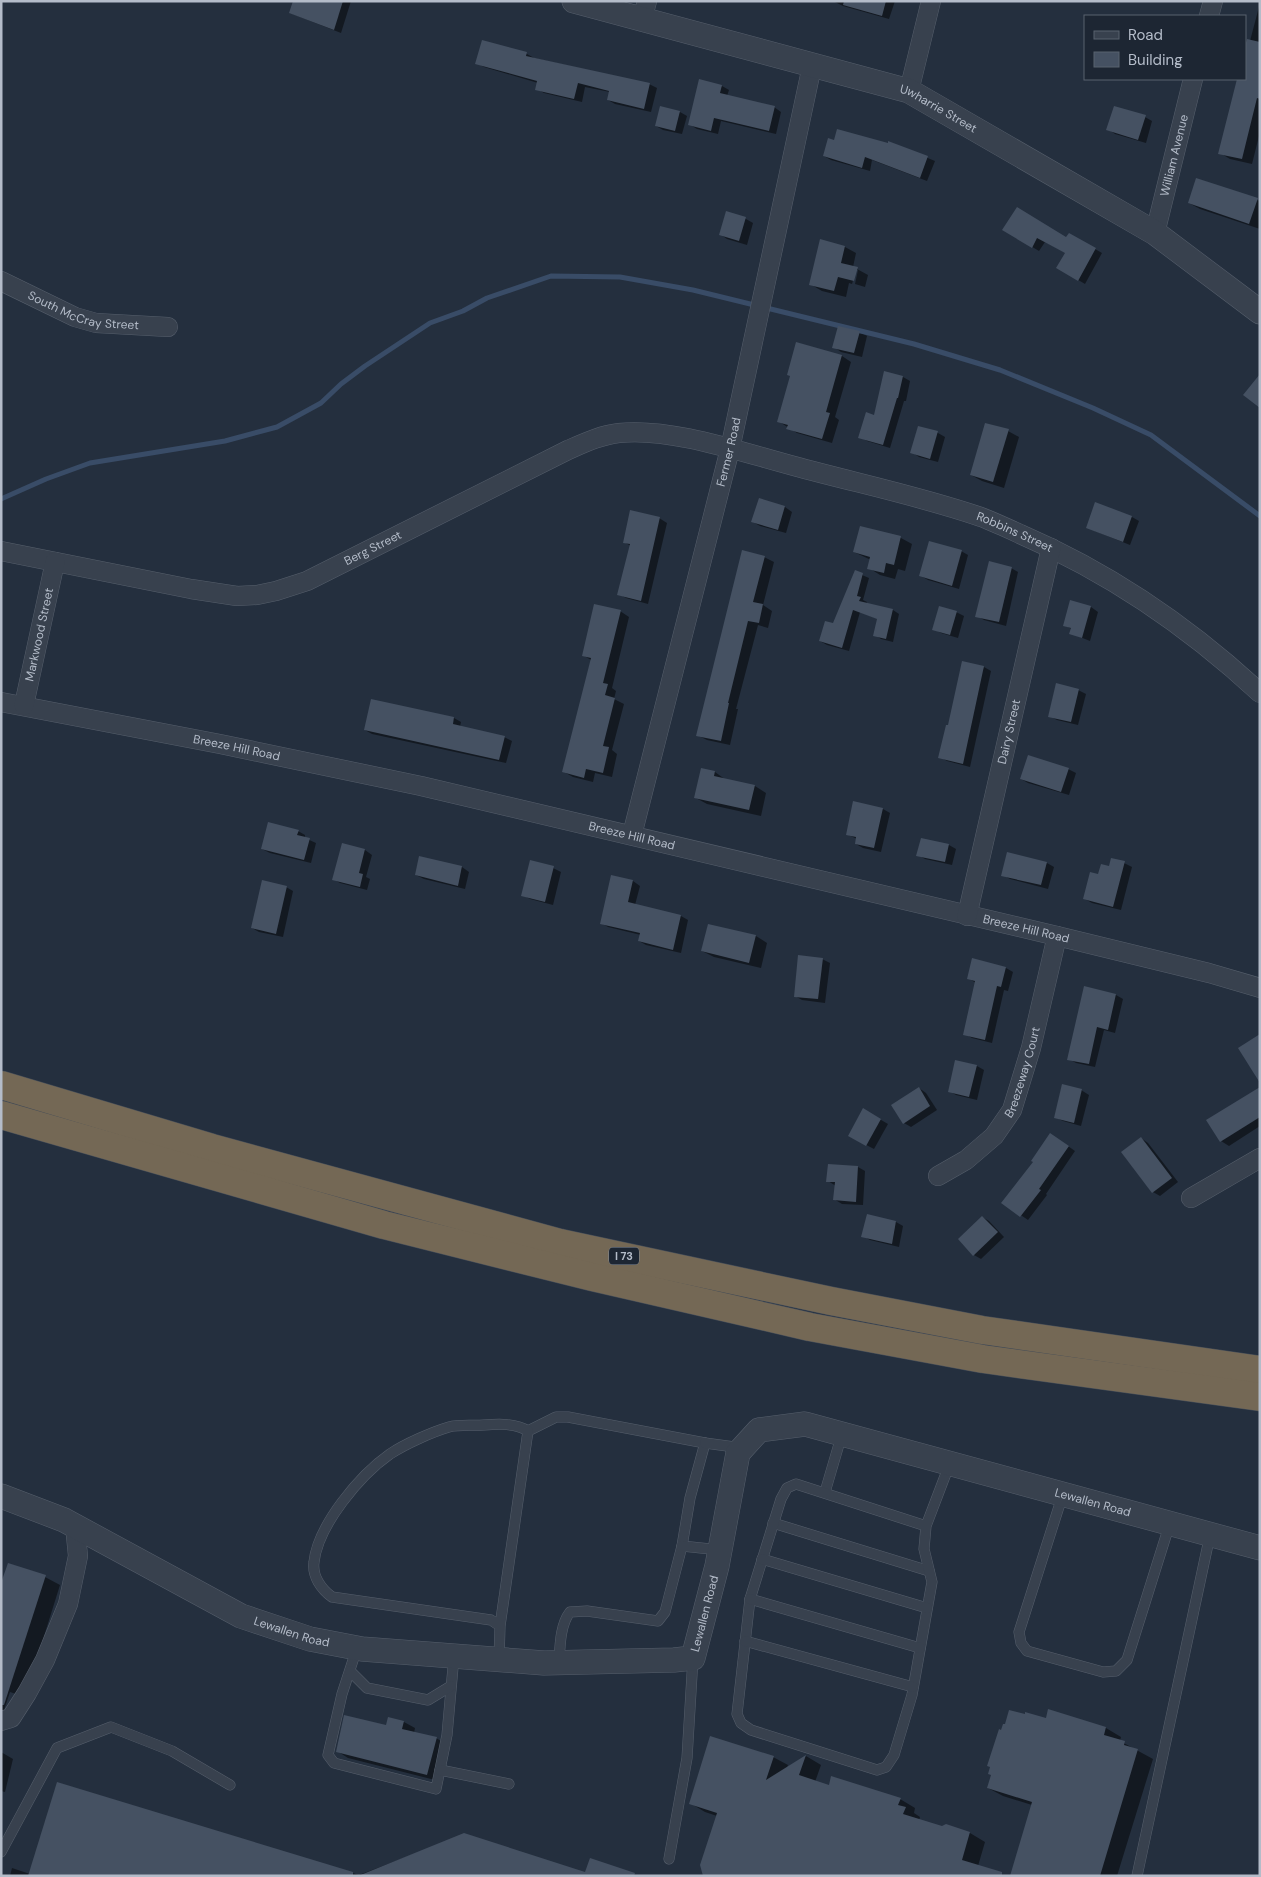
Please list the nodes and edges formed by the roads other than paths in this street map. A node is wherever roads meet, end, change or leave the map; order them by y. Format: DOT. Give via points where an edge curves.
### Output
graph roads {
  1 [pos="574,1"];
  2 [pos="931,1"];
  3 [pos="1213,1"];
  4 [pos="644,10"];
  5 [pos="1209,15"];
  6 [pos="812,66"];
  7 [pos="1194,80"];
  8 [pos="909,91"];
  9 [pos="1155,233"];
  10 [pos="1,281"];
  11 [pos="1260,312"];
  12 [pos="168,327"];
  13 [pos="730,449"];
  14 [pos="1051,548"];
  15 [pos="1,551"];
  16 [pos="55,562"];
  17 [pos="1260,693"];
  18 [pos="1,702"];
  19 [pos="24,705"];
  20 [pos="632,835"];
  21 [pos="967,916"];
  22 [pos="1057,936"];
  23 [pos="1260,988"];
  24 [pos="1,1085"];
  25 [pos="1,1115"];
  26 [pos="1260,1158"];
  27 [pos="938,1176"];
  28 [pos="1191,1198"];
  29 [pos="1260,1370"];
  30 [pos="1260,1397"];
  31 [pos="528,1431"];
  32 [pos="842,1434"];
  33 [pos="706,1443"];
  34 [pos="743,1448"];
  35 [pos="950,1463"];
  36 [pos="825,1492"];
  37 [pos="1063,1494"];
  38 [pos="1,1496"];
  39 [pos="773,1523"];
  40 [pos="1170,1523"];
  41 [pos="75,1526"];
  42 [pos="926,1526"];
  43 [pos="1210,1534"];
  44 [pos="682,1546"];
  45 [pos="1260,1548"];
  46 [pos="720,1550"];
  47 [pos="762,1560"];
  48 [pos="929,1571"];
  49 [pos="750,1599"];
  50 [pos="928,1608"];
  51 [pos="500,1626"];
  52 [pos="745,1641"];
  53 [pos="357,1648"];
  54 [pos="920,1648"];
  55 [pos="454,1656"];
  56 [pos="693,1658"];
  57 [pos="499,1660"];
  58 [pos="560,1663"];
  59 [pos="350,1670"];
  60 [pos="451,1686"];
  61 [pos="913,1687"];
  62 [pos="1,1720"];
  63 [pos="440,1770"];
  64 [pos="509,1784"];
  65 [pos="230,1785"];
  66 [pos="1,1852"];
  67 [pos="669,1859"];
  68 [pos="1137,1876"];
  1 -- 4 [label="street, Uwharrie Street"];
  2 -- 8 [label="street"];
  3 -- 5 [label="street"];
  4 -- 6 [label="street, Uwharrie Street"];
  6 -- 8 [label="street, Uwharrie Street"];
  6 -- 13 [label="street, Fermer Road"];
  7 -- 9 [label="street, William Avenue"];
  8 -- 9 [label="street, Uwharrie Street"];
  9 -- 11 [label="street, Uwharrie Street"];
  10 -- 12 [label="street, South McCray Street" via="75,317 96,323"];
  13 -- 14 [label="street, Robbins Street" via="963,512"];
  13 -- 16 [label="street, Berg Street" via="646,433 618,433 593,439 307,581 257,595 237,596 191,589"];
  13 -- 20 [label="street, Fermer Road"];
  14 -- 17 [label="street, Robbins Street" via="1133,593 1178,625"];
  14 -- 21 [label="street, Dairy Street"];
  15 -- 16 [label="street, Berg Street"];
  16 -- 19 [label="street, Markwood Street"];
  18 -- 19 [label="street, Breeze Hill Road"];
  19 -- 20 [label="street, Breeze Hill Road" via="421,786"];
  20 -- 21 [label="street, Breeze Hill Road"];
  21 -- 22 [label="street, Breeze Hill Road"];
  22 -- 23 [label="street, Breeze Hill Road"];
  22 -- 27 [label="street, Breezeway Court" via="1031,1048 1012,1110 994,1136 966,1160"];
  24 -- 29 [label="highway, I 73" via="212,1148 560,1243 982,1330"];
  25 -- 30 [label="highway, I 73" via="384,1225 592,1277 810,1326 982,1359"];
  26 -- 28 [label="street"];
  31 -- 33 [label="lane" via="556,1417 568,1417"];
  31 -- 51 [label="lane"];
  31 -- 51 [label="lane" via="500,1424 450,1427 390,1455 340,1503 321,1538 314,1563 317,1582 332,1597 491,1620"];
  32 -- 34 [label="street, Lewallen Road" via="805,1424 759,1430"];
  32 -- 35 [label="street, Lewallen Road"];
  32 -- 36 [label="lane"];
  33 -- 34 [label="lane"];
  33 -- 44 [label="lane" via="690,1498"];
  34 -- 46 [label="street, Lewallen Road" via="738,1453"];
  35 -- 37 [label="street, Lewallen Road"];
  35 -- 42 [label="lane"];
  36 -- 39 [label="lane" via="796,1484 787,1488"];
  36 -- 42 [label="lane"];
  37 -- 40 [label="street, Lewallen Road"];
  37 -- 40 [label="lane" via="1019,1632 1021,1642 1027,1651 1103,1672 1116,1671 1127,1660"];
  38 -- 41 [label="street, Lewallen Road"];
  39 -- 47 [label="lane"];
  39 -- 48 [label="lane"];
  40 -- 43 [label="street, Lewallen Road"];
  41 -- 53 [label="street, Lewallen Road" via="241,1616 310,1639"];
  41 -- 62 [label="street" via="78,1556 68,1604 45,1660 27,1693 11,1718"];
  42 -- 48 [label="lane" via="924,1549"];
  43 -- 45 [label="street, Lewallen Road"];
  43 -- 68 [label="lane"];
  44 -- 46 [label="lane"];
  44 -- 58 [label="lane" via="665,1612 658,1621 587,1611 570,1612 560,1646"];
  46 -- 56 [label="street, Lewallen Road"];
  47 -- 49 [label="lane"];
  47 -- 50 [label="lane"];
  48 -- 50 [label="lane" via="932,1582"];
  49 -- 52 [label="lane"];
  49 -- 54 [label="lane"];
  50 -- 54 [label="lane"];
  51 -- 57 [label="lane"];
  52 -- 61 [label="lane"];
  52 -- 61 [label="lane" via="737,1714 741,1723 751,1730 877,1770 886,1767 894,1755"];
  53 -- 55 [label="street, Lewallen Road"];
  53 -- 59 [label="lane"];
  54 -- 61 [label="lane"];
  55 -- 57 [label="street, Lewallen Road"];
  55 -- 60 [label="lane"];
  56 -- 58 [label="street, Lewallen Road"];
  56 -- 67 [label="lane" via="687,1758"];
  57 -- 58 [label="street, Lewallen Road"];
  59 -- 60 [label="lane" via="367,1688 428,1700"];
  59 -- 63 [label="lane" via="329,1747 328,1755 334,1763 436,1789"];
  60 -- 63 [label="lane"];
  63 -- 64 [label="lane"];
  65 -- 66 [label="lane" via="172,1751 111,1727 57,1748"];
}
